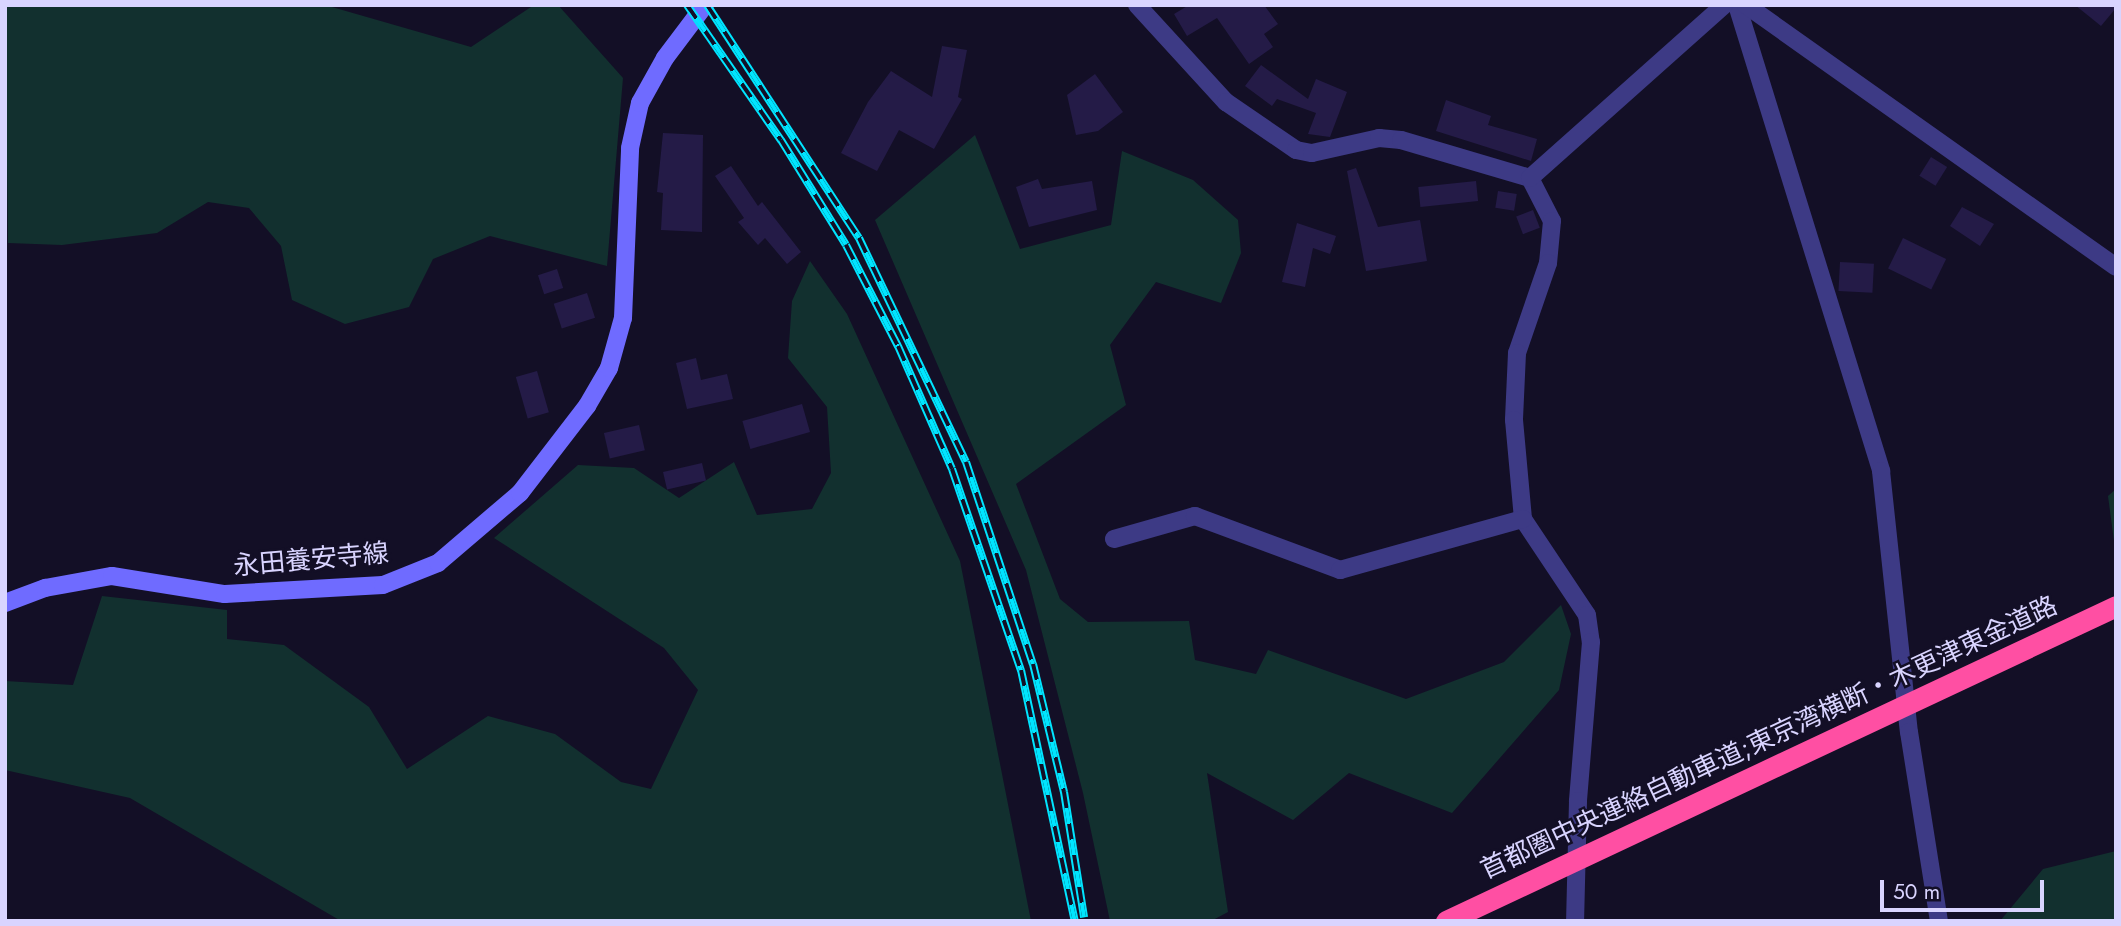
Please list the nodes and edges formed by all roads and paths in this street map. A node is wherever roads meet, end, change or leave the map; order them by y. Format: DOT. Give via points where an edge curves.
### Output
graph roads {
  1 [pos="705,5"];
  2 [pos="1137,5"];
  3 [pos="1724,5"];
  4 [pos="1737,5"];
  5 [pos="1746,5"];
  6 [pos="1530,178"];
  7 [pos="2116,267"];
  8 [pos="1523,519"];
  9 [pos="1114,539"];
  10 [pos="5,603"];
  11 [pos="2116,606"];
  12 [pos="1446,921"];
  13 [pos="1575,921"];
  14 [pos="1939,921"];
  1 -- 10 [label="street, 永田養安寺線" via="664,58 640,103 630,148 623,318 608,368 587,406 520,493 438,563 383,585 225,594 112,576 45,588"];
  2 -- 6 [label="street" via="1226,102 1296,150 1312,153 1379,138 1401,140"];
  3 -- 6 [label="street"];
  4 -- 14 [label="street" via="1881,471 1904,694"];
  5 -- 7 [label="street"];
  6 -- 8 [label="street" via="1552,221 1548,263 1517,353 1514,420"];
  8 -- 9 [label="street" via="1340,570 1195,516"];
  8 -- 13 [label="street" via="1587,615 1591,642 1578,801"];
  11 -- 12 [label="highway, 首都圏中央連絡自動車道;東京湾横断・木更津東金道路, bridge"];
}
